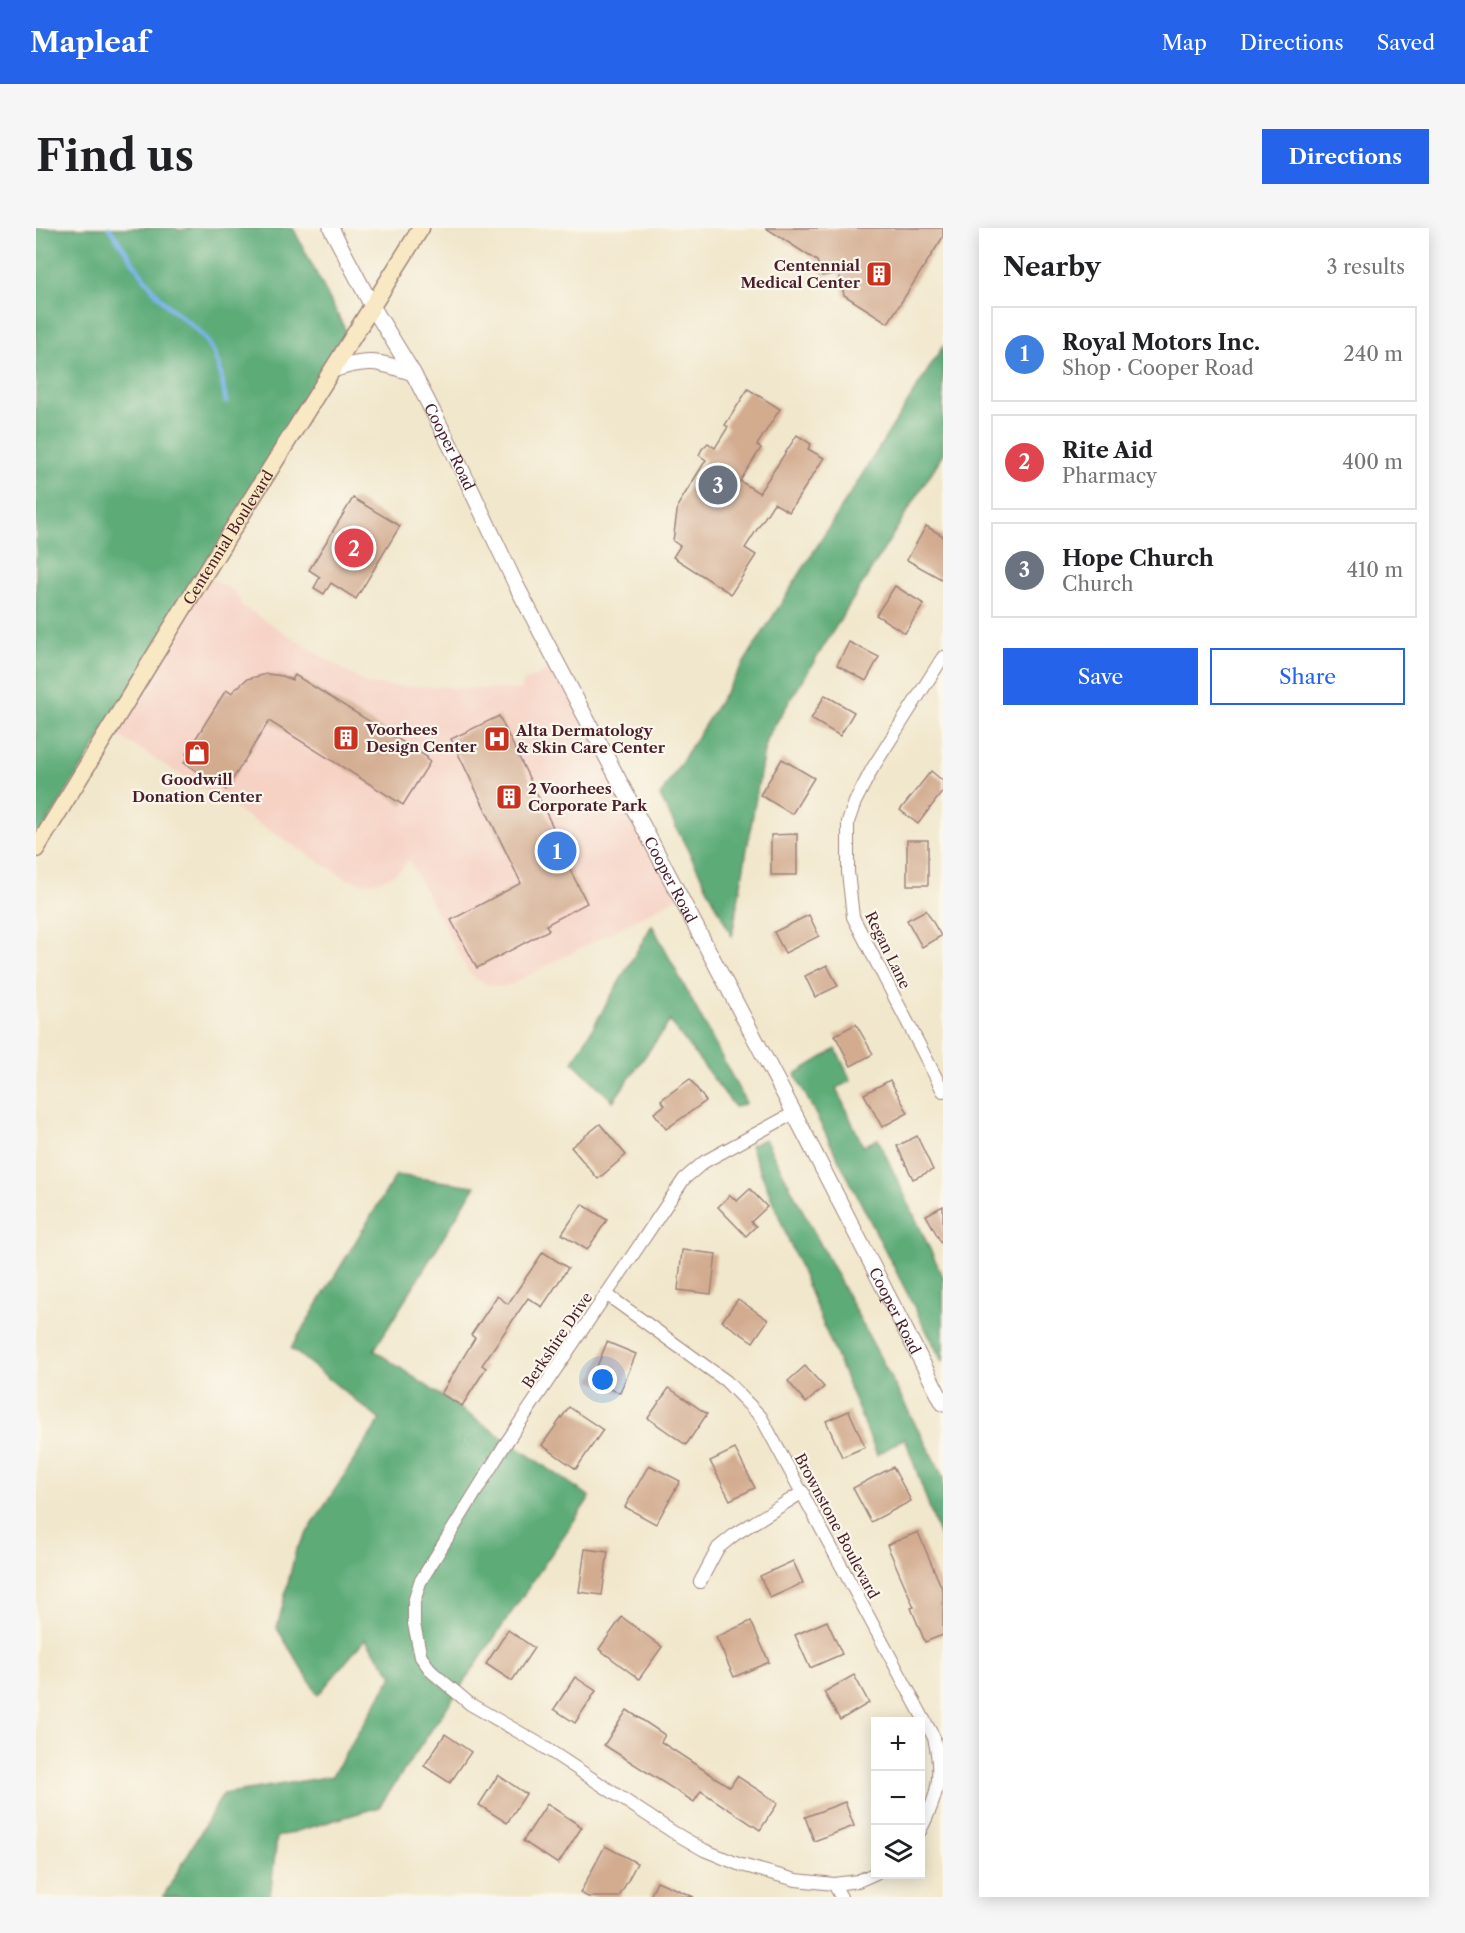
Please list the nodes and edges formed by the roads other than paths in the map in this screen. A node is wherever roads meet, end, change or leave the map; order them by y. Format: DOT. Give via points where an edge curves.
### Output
graph roads {
  1 [pos="331,228"];
  2 [pos="421,228"];
  3 [pos="372,306"];
  4 [pos="332,370"];
  5 [pos="413,373"];
  6 [pos="943,657"];
  7 [pos="36,849"];
  8 [pos="943,1091"];
  9 [pos="794,1113"];
  10 [pos="606,1294"];
  11 [pos="943,1403"];
  12 [pos="803,1492"];
  13 [pos="700,1582"];
  14 [pos="924,1825"];
  15 [pos="871,1875"];
  16 [pos="834,1884"];
  17 [pos="841,1897"];
  1 -- 3 [label="street, Cooper Road"];
  2 -- 3 [label="main road, Centennial Boulevard"];
  3 -- 4 [label="main road, Centennial Boulevard"];
  3 -- 5 [label="street, Cooper Road"];
  4 -- 5 [label="street" via="358,362 379,362"];
  4 -- 7 [label="main road, Centennial Boulevard"];
  5 -- 9 [label="street, Cooper Road" via="516,585"];
  6 -- 8 [label="street, Regan Lane" via="855,802 848,822 848,872 854,916"];
  9 -- 10 [label="street, Berkshire Drive" via="704,1162 684,1179"];
  9 -- 11 [label="street, Cooper Road"];
  10 -- 12 [label="street, Brownstone Boulevard" via="726,1381 761,1418"];
  10 -- 16 [label="street, Berkshire Drive" via="506,1443 420,1582 414,1602 414,1624 421,1657 432,1672 470,1704 704,1850 796,1880"];
  12 -- 13 [label="street" via="718,1548"];
  12 -- 14 [label="street, Brownstone Boulevard" via="934,1737 939,1782"];
  15 -- 16 [label="street"];
  16 -- 17 [label="street"];
}
